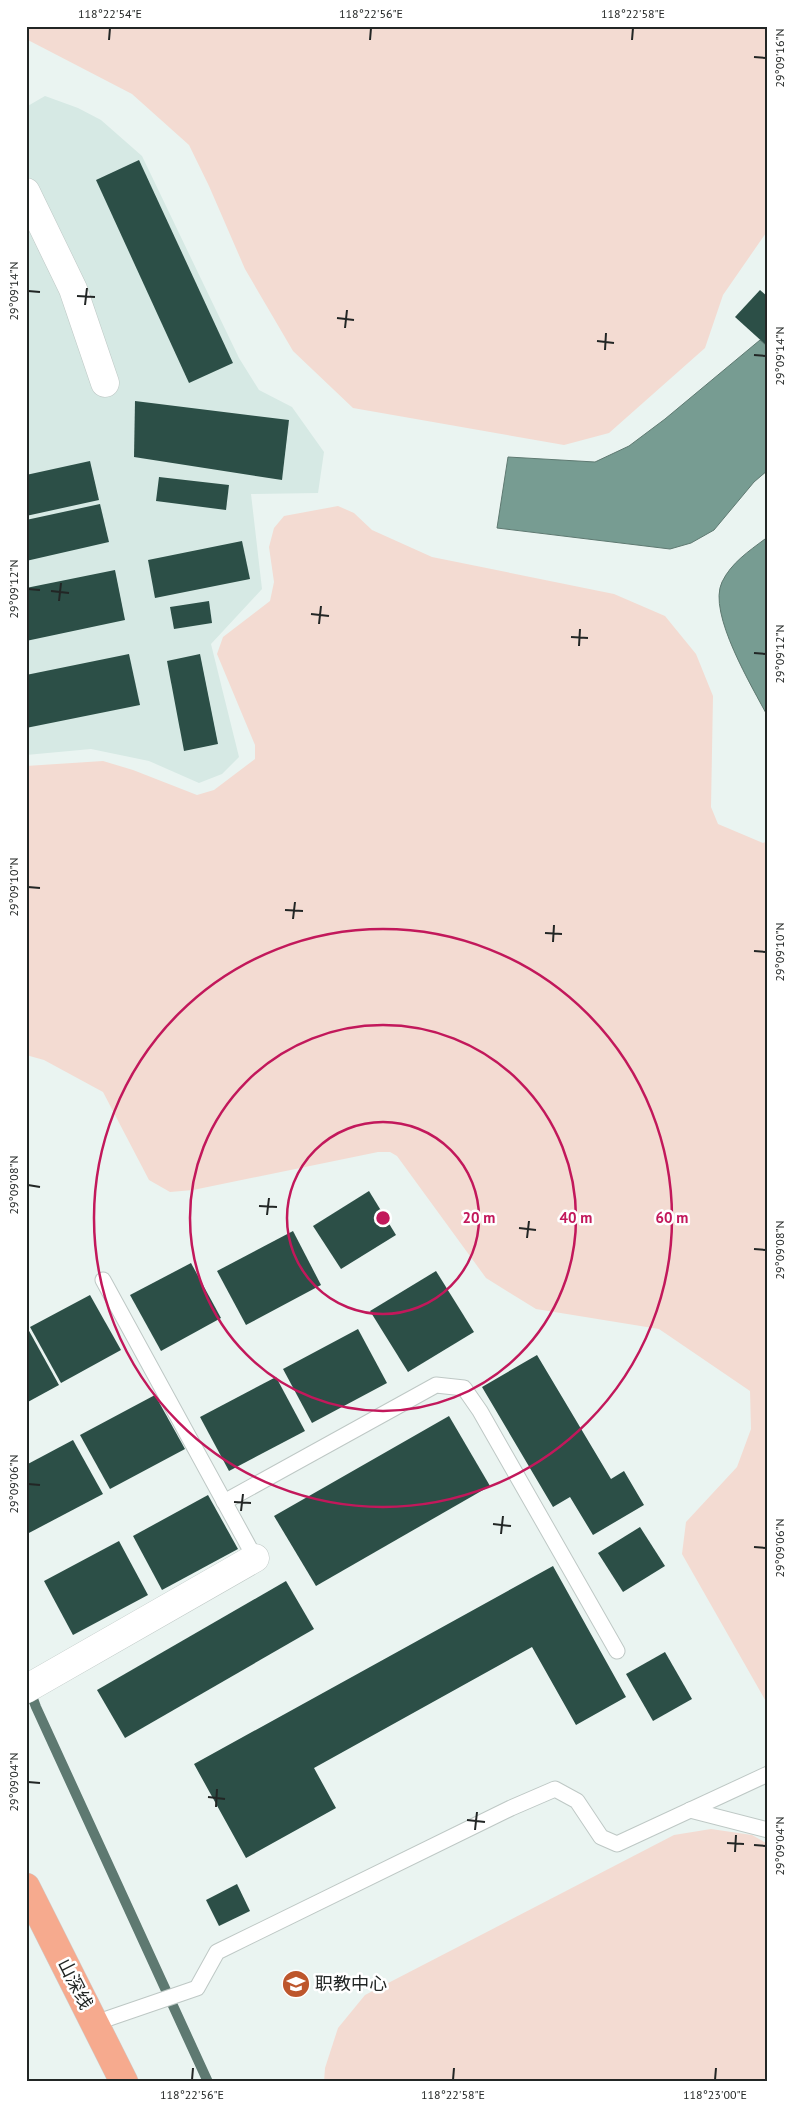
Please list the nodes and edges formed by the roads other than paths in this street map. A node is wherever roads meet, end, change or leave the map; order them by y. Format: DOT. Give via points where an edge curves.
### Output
graph roads {
  1 [pos="26,192"];
  2 [pos="104,383"];
  3 [pos="103,1280"];
  4 [pos="224,1502"];
  5 [pos="255,1558"];
  6 [pos="617,1651"];
  7 [pos="37,1683"];
  8 [pos="768,1774"];
  9 [pos="690,1810"];
  10 [pos="768,1830"];
  11 [pos="26,1887"];
  12 [pos="95,2023"];
  13 [pos="124,2082"];
  1 -- 2 [label="street" via="73,289"];
  3 -- 4 [label="lane"];
  4 -- 5 [label="lane"];
  4 -- 6 [label="lane" via="436,1385 464,1388"];
  5 -- 7 [label="street"];
  8 -- 9 [label="lane"];
  9 -- 10 [label="lane"];
  9 -- 12 [label="lane" via="617,1844 601,1837 577,1801 555,1789 217,1952 197,1988"];
  11 -- 12 [label="highway, 山深线"];
  12 -- 13 [label="highway, 山深线"];
}
